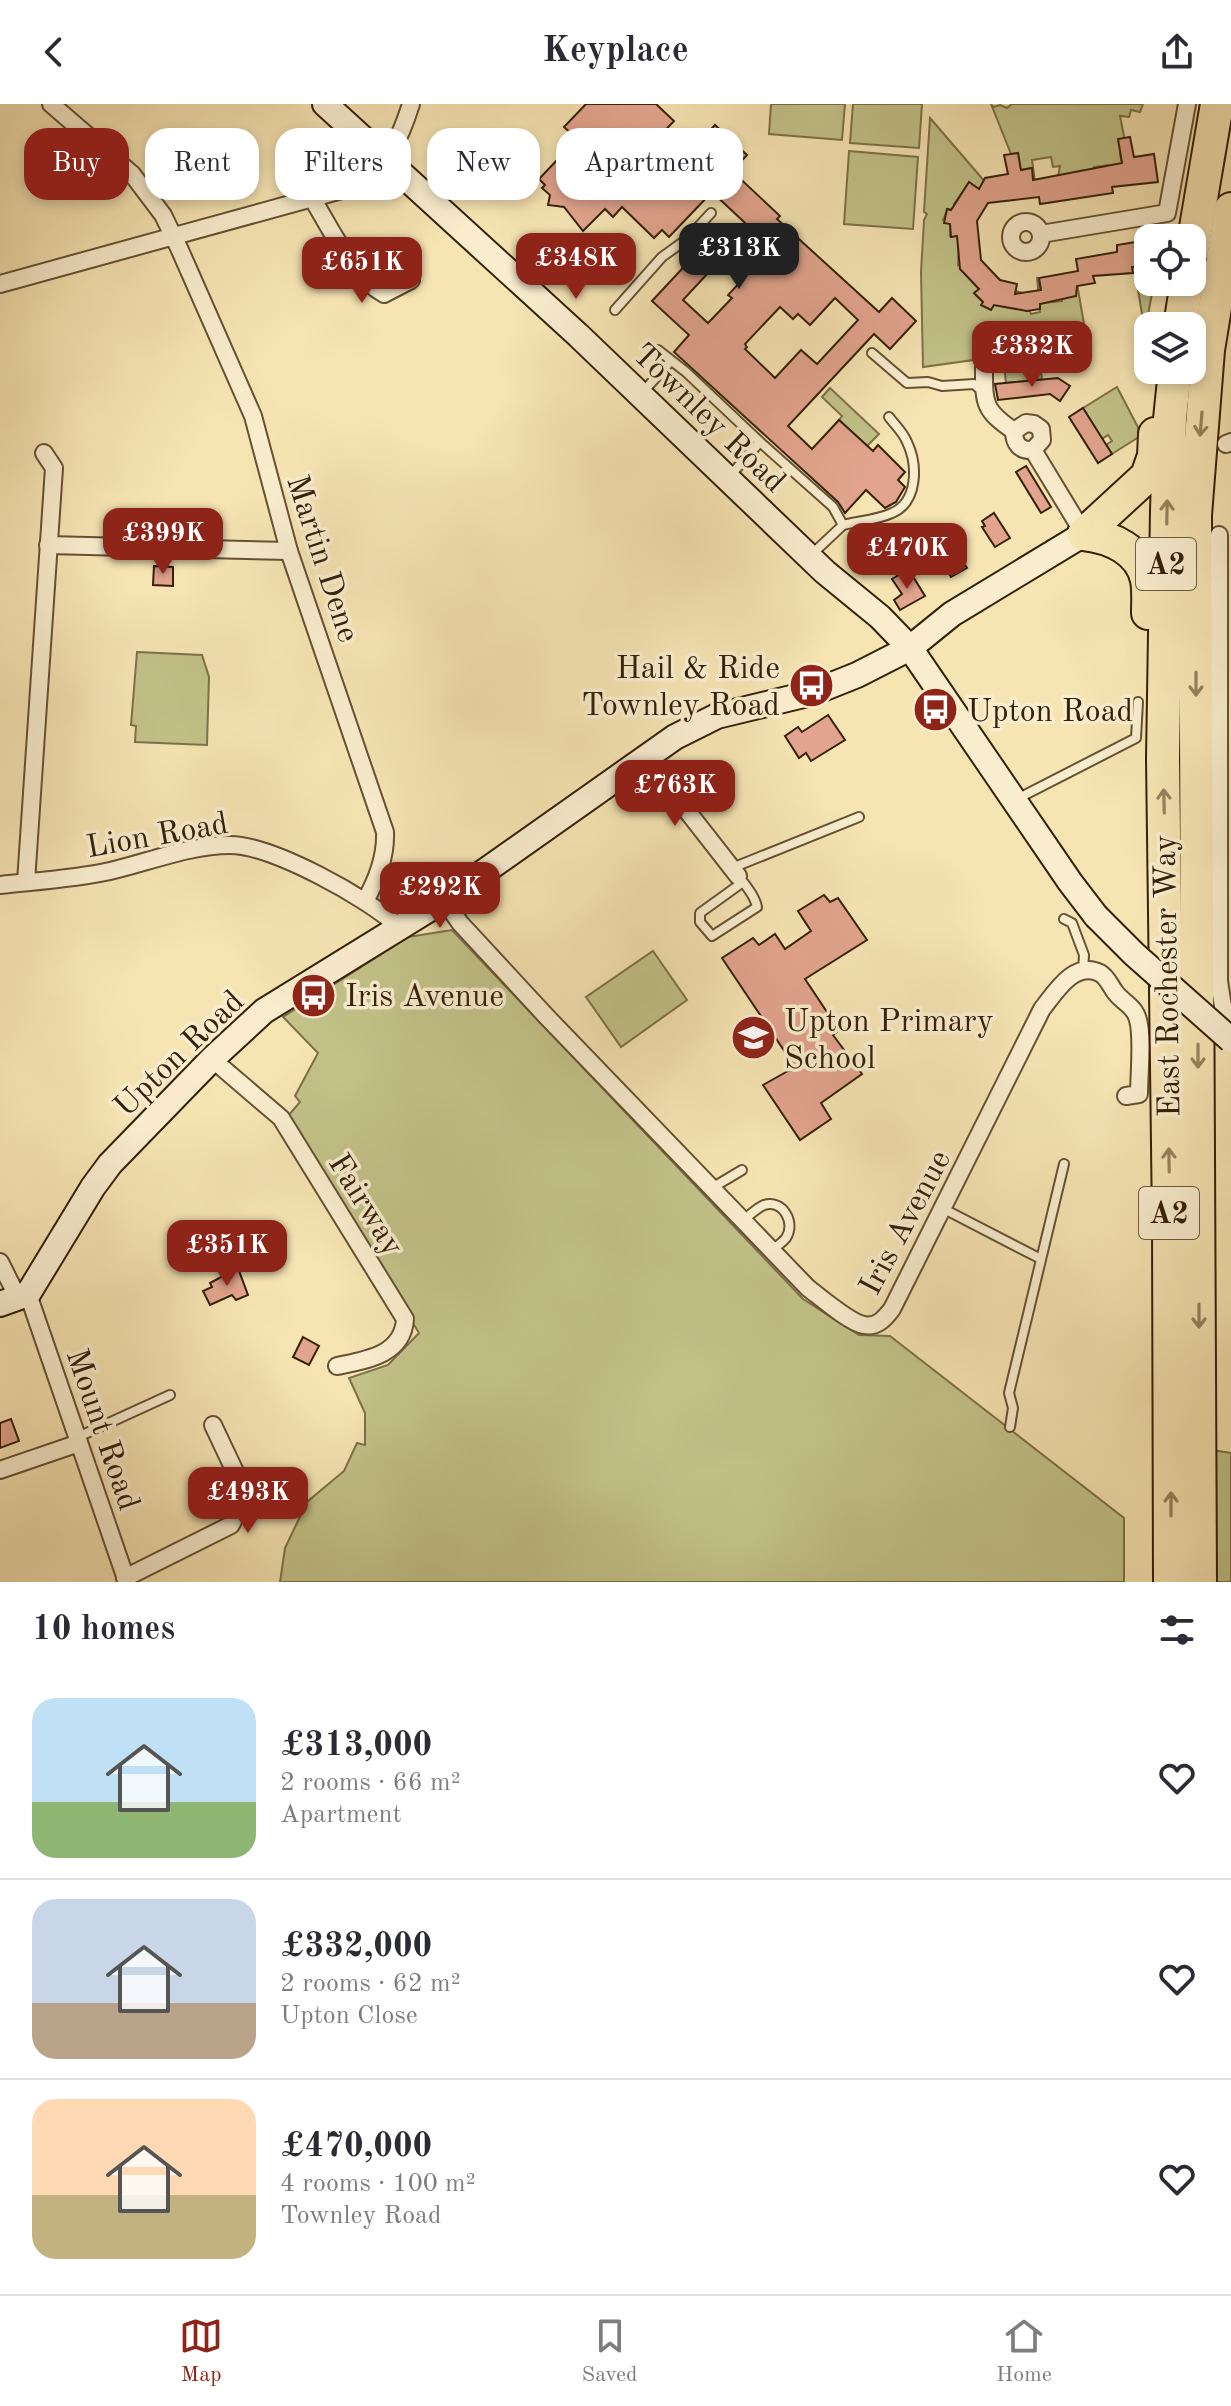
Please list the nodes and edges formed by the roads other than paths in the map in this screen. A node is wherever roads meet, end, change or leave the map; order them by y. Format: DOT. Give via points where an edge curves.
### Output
graph roads {
  1 [pos="51,104"];
  2 [pos="325,104"];
  3 [pos="411,104"];
  4 [pos="1187,104"];
  5 [pos="1217,104"];
  6 [pos="351,128"];
  7 [pos="403,128"];
  8 [pos="1205,170"];
  9 [pos="411,183"];
  10 [pos="305,200"];
  11 [pos="313,200"];
  12 [pos="1231,209"];
  13 [pos="711,213"];
  14 [pos="1173,224"];
  15 [pos="1174,224"];
  16 [pos="1196,224"];
  17 [pos="1134,228"];
  18 [pos="1041,234"];
  19 [pos="173,236"];
  20 [pos="411,280"];
  21 [pos="0,284"];
  22 [pos="615,310"];
  23 [pos="658,350"];
  24 [pos="872,353"];
  25 [pos="670,362"];
  26 [pos="984,367"];
  27 [pos="1158,384"];
  28 [pos="1174,384"];
  29 [pos="984,393"];
  30 [pos="640,394"];
  31 [pos="889,417"];
  32 [pos="760,442"];
  33 [pos="44,453"];
  34 [pos="727,478"];
  35 [pos="843,525"];
  36 [pos="1084,534"];
  37 [pos="1219,535"];
  38 [pos="48,545"];
  39 [pos="289,551"];
  40 [pos="810,557"];
  41 [pos="910,648"];
  42 [pos="1138,702"];
  43 [pos="1225,708"];
  44 [pos="645,757"];
  45 [pos="1163,758"];
  46 [pos="1014,800"];
  47 [pos="859,817"];
  48 [pos="738,875"];
  49 [pos="26,882"];
  50 [pos="0,885"];
  51 [pos="444,900"];
  52 [pos="365,901"];
  53 [pos="1064,919"];
  54 [pos="399,927"];
  55 [pos="1083,970"];
  56 [pos="1231,1014"];
  57 [pos="1231,1040"];
  58 [pos="212,1059"];
  59 [pos="1126,1096"];
  60 [pos="1064,1164"];
  61 [pos="742,1170"];
  62 [pos="712,1189"];
  63 [pos="944,1209"];
  64 [pos="742,1220"];
  65 [pos="771,1250"];
  66 [pos="1039,1258"];
  67 [pos="0,1262"];
  68 [pos="28,1294"];
  69 [pos="0,1304"];
  70 [pos="337,1366"];
  71 [pos="170,1395"];
  72 [pos="213,1425"];
  73 [pos="1010,1427"];
  74 [pos="78,1440"];
  75 [pos="0,1470"];
  76 [pos="126,1580"];
  77 [pos="1170,1582"];
  78 [pos="1200,1582"];
  1 -- 19 [label="street, Martin Dene" via="132,174"];
  2 -- 6 [label="street, Townley Road"];
  3 -- 7 [label="street"];
  4 -- 14 [label="street"];
  5 -- 8 [label="highway"];
  8 -- 15 [label="highway"];
  8 -- 16 [label="highway"];
  9 -- 30 [label="street, Townley Road"];
  10 -- 19 [label="street"];
  11 -- 20 [label="street" via="371,287 384,294"];
  12 -- 78 [label="highway, East Rochester Way / A2, one-way" via="1208,350 1195,515"];
  13 -- 22 [label="lane"];
  17 -- 18 [label="street"];
  19 -- 21 [label="street"];
  19 -- 39 [label="street, Martin Dene" via="253,416"];
  23 -- 25 [label="lane"];
  24 -- 29 [label="lane" via="907,383 974,384"];
  25 -- 30 [label="lane"];
  25 -- 32 [label="lane"];
  26 -- 29 [label="street"];
  27 -- 36 [label="highway, A2" via="1154,456 1147,476"];
  45 -- 28 [label="highway, East Rochester Way / A2, one-way"];
  29 -- 36 [label="street" via="985,406 1014,431 1026,423 1041,429 1042,440 1033,450"];
  30 -- 34 [label="street, Townley Road"];
  31 -- 35 [label="lane" via="908,444 912,494 891,514"];
  32 -- 34 [label="lane"];
  32 -- 35 [label="lane" via="833,507"];
  33 -- 38 [label="street" via="54,468"];
  34 -- 40 [label="street, Townley Road"];
  35 -- 40 [label="lane"];
  36 -- 41 [label="street, Upton Road" via="952,614"];
  36 -- 45 [label="highway, A2" via="1114,540 1130,553 1147,580 1150,706"];
  37 -- 43 [label="street"];
  38 -- 39 [label="street"];
  38 -- 49 [label="street"];
  39 -- 52 [label="street, Martin Dene" via="385,832 375,883"];
  40 -- 41 [label="street, Townley Road"];
  41 -- 44 [label="street, Upton Road" via="812,693 717,716"];
  41 -- 46 [label="street, Townley Road"];
  42 -- 46 [label="lane" via="1136,738"];
  43 -- 56 [label="street" via="1219,981 1223,1007"];
  44 -- 48 [label="street"];
  44 -- 51 [label="street, Upton Road"];
  77 -- 45 [label="highway, East Rochester Way / A2, one-way"];
  46 -- 57 [label="street, Townley Road, bridge" via="1096,916"];
  47 -- 48 [label="lane"];
  48 -- 48 [label="lane" via="757,907 712,936 700,922 700,913"];
  49 -- 50 [label="street, Lion Road"];
  49 -- 52 [label="street, Lion Road" via="105,872 190,850 249,846"];
  51 -- 54 [label="street, Upton Road"];
  51 -- 62 [label="street, Iris Avenue" via="546,1016"];
  52 -- 54 [label="street, Lion Road"];
  53 -- 55 [label="lane" via="1072,923 1084,955"];
  54 -- 58 [label="street, Upton Road" via="264,1011"];
  55 -- 59 [label="street" via="1099,972 1108,980 1139,1021 1139,1094"];
  55 -- 63 [label="street, Iris Avenue" via="1064,980 1042,1009"];
  58 -- 68 [label="street, Upton Road" via="110,1164"];
  58 -- 70 [label="street, Fairway" via="281,1118 405,1319 404,1331 391,1349"];
  60 -- 66 [label="lane"];
  61 -- 62 [label="lane"];
  62 -- 64 [label="street, Iris Avenue"];
  63 -- 65 [label="street, Iris Avenue" via="881,1322 865,1325 838,1310"];
  63 -- 66 [label="lane"];
  64 -- 65 [label="street, Iris Avenue"];
  64 -- 65 [label="lane" via="766,1205 784,1210 788,1233"];
  66 -- 73 [label="lane" via="1009,1393"];
  67 -- 68 [label="street" via="14,1290"];
  68 -- 69 [label="street"];
  68 -- 74 [label="street, Mount Road"];
  71 -- 74 [label="lane"];
  72 -- 76 [label="street" via="246,1495 231,1525"];
  74 -- 75 [label="street"];
  74 -- 76 [label="street, Mount Road"];
}
